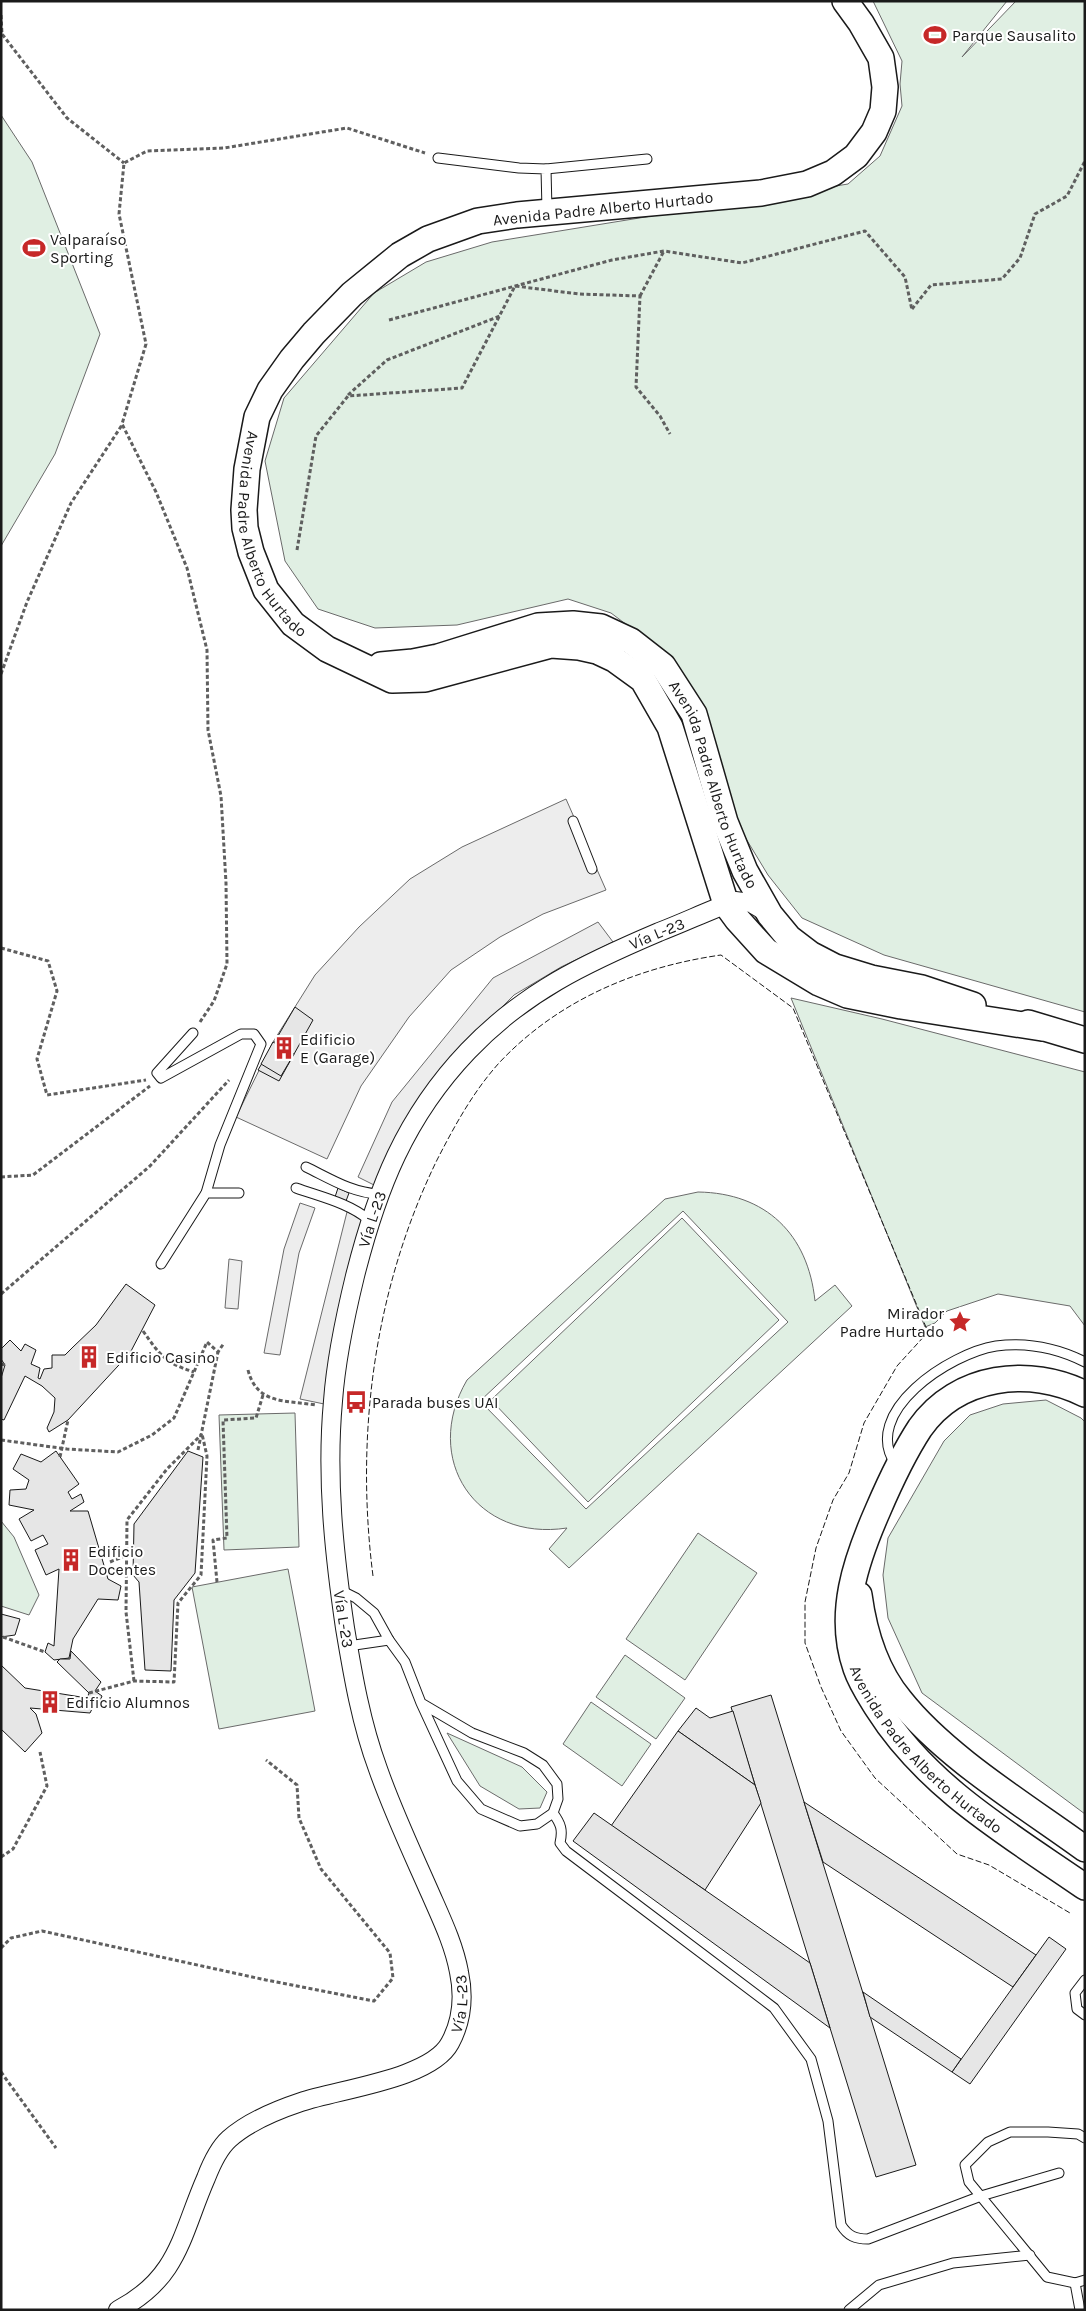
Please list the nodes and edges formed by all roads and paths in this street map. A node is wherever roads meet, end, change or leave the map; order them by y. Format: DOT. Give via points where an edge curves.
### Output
graph roads {
  1 [pos="845,1"];
  2 [pos="1,15"];
  3 [pos="438,158"];
  4 [pos="647,159"];
  5 [pos="1085,161"];
  6 [pos="124,163"];
  7 [pos="546,169"];
  8 [pos="547,212"];
  9 [pos="664,251"];
  10 [pos="515,286"];
  11 [pos="640,296"];
  12 [pos="500,316"];
  13 [pos="389,320"];
  14 [pos="348,396"];
  15 [pos="122,424"];
  16 [pos="670,434"];
  17 [pos="297,550"];
  18 [pos="366,666"];
  19 [pos="1,674"];
  20 [pos="573,821"];
  21 [pos="592,868"];
  22 [pos="745,871"];
  23 [pos="726,904"];
  24 [pos="770,915"];
  25 [pos="1,948"];
  26 [pos="1042,1028"];
  27 [pos="192,1033"];
  28 [pos="1085,1040"];
  29 [pos="161,1078"];
  30 [pos="229,1080"];
  31 [pos="306,1167"];
  32 [pos="1,1177"];
  33 [pos="296,1188"];
  34 [pos="206,1193"];
  35 [pos="239,1194"];
  36 [pos="379,1194"];
  37 [pos="369,1220"];
  38 [pos="161,1264"];
  39 [pos="1,1294"];
  40 [pos="143,1330"];
  41 [pos="224,1343"];
  42 [pos="218,1352"];
  43 [pos="1085,1362"];
  44 [pos="248,1370"];
  45 [pos="194,1372"];
  46 [pos="1085,1394"];
  47 [pos="263,1396"];
  48 [pos="332,1408"];
  49 [pos="68,1420"];
  50 [pos="202,1434"];
  51 [pos="1,1440"];
  52 [pos="198,1450"];
  53 [pos="60,1457"];
  54 [pos="898,1467"];
  55 [pos="127,1555"];
  56 [pos="110,1562"];
  57 [pos="857,1567"];
  58 [pos="216,1582"];
  59 [pos="340,1590"];
  60 [pos="3,1637"];
  61 [pos="389,1640"];
  62 [pos="348,1646"];
  63 [pos="45,1652"];
  64 [pos="134,1681"];
  65 [pos="89,1693"];
  66 [pos="421,1703"];
  67 [pos="40,1752"];
  68 [pos="266,1760"];
  69 [pos="553,1813"];
  70 [pos="1085,1849"];
  71 [pos="1,1857"];
  72 [pos="1085,1887"];
  73 [pos="1,1948"];
  74 [pos="1085,1980"];
  75 [pos="1085,2015"];
  76 [pos="1,2072"];
  77 [pos="1085,2138"];
  78 [pos="56,2148"];
  79 [pos="1059,2173"];
  80 [pos="981,2196"];
  81 [pos="1030,2256"];
  82 [pos="1085,2280"];
  83 [pos="1075,2283"];
  84 [pos="118,2310"];
  85 [pos="849,2310"];
  86 [pos="1080,2310"];
  1 -- 8 [label="main road, Avenida Padre Alberto Hurtado" via="881,58 885,87 883,110 874,132 856,156 833,173 807,184 761,192"];
  2 -- 6 [label="path" via="2,34 67,118"];
  3 -- 6 [label="path" via="347,128 224,148 147,151"];
  3 -- 7 [label="lane"];
  4 -- 7 [label="lane"];
  5 -- 9 [label="path" via="1067,196 1034,214 1020,258 1002,279 931,285 912,310 905,277 865,231 742,263"];
  6 -- 15 [label="path" via="119,214 146,344"];
  7 -- 8 [label="lane"];
  8 -- 18 [label="main road, Avenida Padre Alberto Hurtado" via="478,221 428,239 400,255 352,294 314,333 270,390 257,417 244,510 251,552 266,590 278,608 309,637 346,659"];
  9 -- 10 [label="path" via="612,260"];
  9 -- 11 [label="path"];
  10 -- 11 [label="path" via="579,294"];
  10 -- 12 [label="path"];
  10 -- 13 [label="path"];
  11 -- 16 [label="path" via="636,387"];
  12 -- 14 [label="path" via="387,360"];
  12 -- 14 [label="path" via="462,388"];
  14 -- 17 [label="path" via="316,436"];
  15 -- 19 [label="path" via="71,503 27,602"];
  15 -- 27 [label="path" via="156,492 187,568 207,650 208,730 222,806 227,964 214,1001"];
  18 -- 22 [label="main road, Avenida Padre Alberto Hurtado" via="438,657 538,626 573,624 601,627 630,641 663,666 694,714 725,822"];
  18 -- 23 [label="main road, Avenida Padre Alberto Hurtado" via="392,680 425,680 551,645 579,647 614,659 643,680 670,727"];
  20 -- 21 [label="lane"];
  22 -- 23 [label="street, Vía L-23" via="740,891"];
  22 -- 24 [label="main road, Avenida Padre Alberto Hurtado"];
  23 -- 24 [label="street, Vía L-23" via="741,901"];
  23 -- 26 [label="main road, Avenida Padre Alberto Hurtado" via="766,951 819,983 847,995"];
  23 -- 36 [label="street, Vía L-23" via="605,954 532,996 492,1028 468,1051 426,1104 408,1132"];
  24 -- 26 [label="main road, Avenida Padre Alberto Hurtado" via="789,938 835,967 922,988"];
  25 -- 29 [label="path" via="48,961 57,991 37,1059 47,1095"];
  26 -- 28 [label="main road, Avenida Padre Alberto Hurtado"];
  27 -- 29 [label="lane" via="157,1073"];
  29 -- 32 [label="path" via="33,1175"];
  29 -- 34 [label="lane" via="241,1034 254,1034 261,1044 220,1145"];
  30 -- 39 [label="path" via="150,1166"];
  31 -- 36 [label="lane" via="350,1188"];
  33 -- 37 [label="lane" via="358,1211"];
  34 -- 35 [label="lane"];
  34 -- 38 [label="lane"];
  36 -- 37 [label="street, Vía L-23"];
  37 -- 48 [label="street, Vía L-23" via="342,1333"];
  40 -- 45 [label="path" via="161,1355 175,1366"];
  41 -- 42 [label="path"];
  42 -- 45 [label="path" via="207,1342"];
  42 -- 50 [label="path"];
  43 -- 54 [label="lane" via="1053,1349 1015,1344 975,1351 957,1358 923,1380 888,1428 888,1454"];
  44 -- 47 [label="path" via="252,1383"];
  45 -- 51 [label="path" via="174,1418 152,1435 118,1452"];
  46 -- 54 [label="main road, Avenida Padre Alberto Hurtado" via="1068,1385 1032,1378 996,1380 978,1385 946,1402 933,1414"];
  47 -- 48 [label="path"];
  47 -- 58 [label="path" via="256,1418 223,1420 227,1538 213,1540"];
  48 -- 59 [label="street, Vía L-23" via="332,1519"];
  49 -- 53 [label="path, bridge"];
  50 -- 52 [label="path"];
  50 -- 55 [label="path" via="167,1469 127,1520"];
  50 -- 64 [label="path" via="206,1456 201,1575 178,1603 174,1682"];
  54 -- 57 [label="main road, Avenida Padre Alberto Hurtado" via="866,1538"];
  55 -- 56 [label="path"];
  55 -- 64 [label="path" via="126,1612"];
  57 -- 70 [label="main road, Avenida Padre Alberto Hurtado" via="857,1587 865,1629 879,1666 900,1700 960,1759"];
  57 -- 72 [label="main road, Avenida Padre Alberto Hurtado" via="848,1607 850,1648 863,1684 886,1722 907,1749 978,1814"];
  59 -- 61 [label="lane" via="374,1613"];
  59 -- 62 [label="street, Vía L-23"];
  60 -- 63 [label="path"];
  61 -- 62 [label="lane"];
  61 -- 66 [label="lane" via="405,1662"];
  62 -- 84 [label="street, Vía L-23" via="358,1706 378,1771 447,1930 459,1972 462,2004 457,2027 448,2048 431,2062 405,2074 274,2112 227,2140 216,2156 178,2250 165,2272 150,2290"];
  64 -- 65 [label="path"];
  66 -- 69 [label="lane" via="472,1733 543,1764 557,1784 558,1798"];
  66 -- 69 [label="lane" via="457,1781 481,1809 520,1826 537,1824"];
  67 -- 71 [label="path" via="47,1786 13,1849"];
  68 -- 73 [label="path" via="297,1786 299,1818 321,1869 390,1954 393,1978 374,2001 42,1931 11,1938"];
  69 -- 80 [label="lane" via="561,1823 560,1843 566,1851 774,2008 811,2060 828,2121 839,2217 847,2234 868,2239"];
  74 -- 75 [label="lane" via="1075,1993 1077,2009"];
  76 -- 78 [label="path"];
  77 -- 80 [label="lane" via="1071,2134 1010,2132 988,2142 965,2165 969,2182"];
  79 -- 80 [label="lane"];
  80 -- 81 [label="lane"];
  81 -- 83 [label="lane" via="1046,2277"];
  81 -- 85 [label="lane" via="953,2263 879,2285"];
  82 -- 83 [label="lane"];
  83 -- 86 [label="lane"];
}
